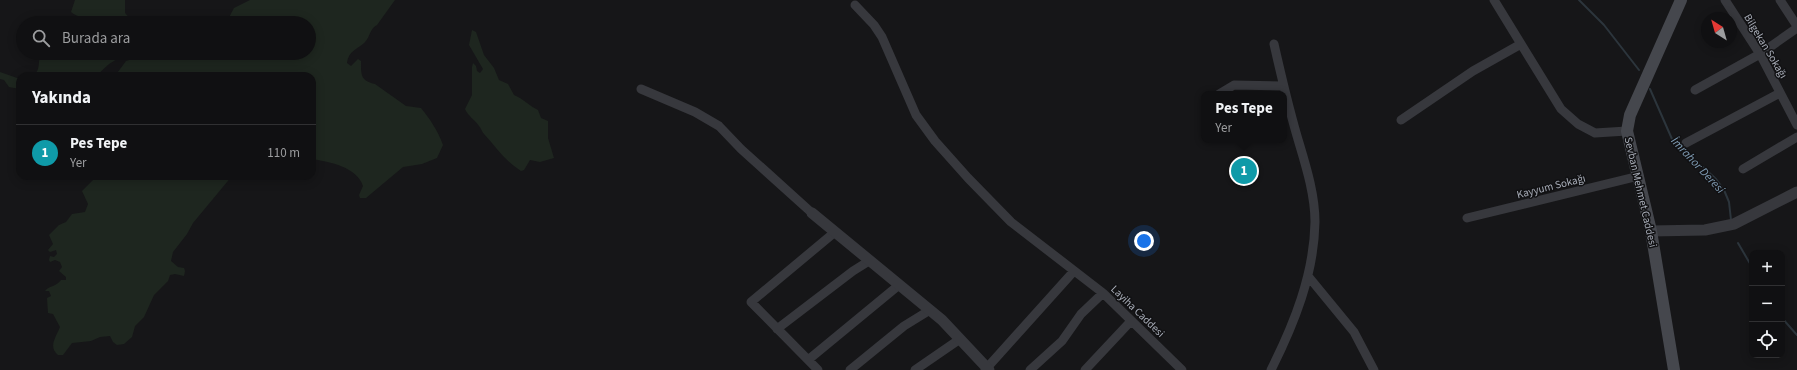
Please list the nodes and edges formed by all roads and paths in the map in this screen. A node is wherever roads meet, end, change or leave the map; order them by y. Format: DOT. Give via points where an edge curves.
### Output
graph roads {
  1 [pos="1494,0"];
  2 [pos="1681,0"];
  3 [pos="1725,0"];
  4 [pos="1780,0"];
  5 [pos="855,5"];
  6 [pos="1797,27"];
  7 [pos="1274,44"];
  8 [pos="1520,44"];
  9 [pos="1760,54"];
  10 [pos="1283,86"];
  11 [pos="640,89"];
  12 [pos="1695,90"];
  13 [pos="1224,91"];
  14 [pos="1284,91"];
  15 [pos="1780,93"];
  16 [pos="1287,101"];
  17 [pos="1401,120"];
  18 [pos="1797,125"];
  19 [pos="1628,131"];
  20 [pos="1797,136"];
  21 [pos="1686,143"];
  22 [pos="1743,169"];
  23 [pos="1639,176"];
  24 [pos="1797,192"];
  25 [pos="812,213"];
  26 [pos="1468,218"];
  27 [pos="1651,231"];
  28 [pos="835,232"];
  29 [pos="869,261"];
  30 [pos="1074,271"];
  31 [pos="1308,276"];
  32 [pos="899,285"];
  33 [pos="1103,293"];
  34 [pos="930,310"];
  35 [pos="1131,321"];
  36 [pos="777,329"];
  37 [pos="960,338"];
  38 [pos="808,360"];
  39 [pos="987,369"];
  40 [pos="818,370"];
  41 [pos="850,370"];
  42 [pos="915,370"];
  43 [pos="1030,370"];
  44 [pos="1085,370"];
  45 [pos="1182,370"];
  46 [pos="1271,370"];
  47 [pos="1374,370"];
  48 [pos="1674,370"];
  1 -- 8 [label="street"];
  2 -- 19 [label="main road, Sevban Mehmet Caddesi" via="1630,115"];
  3 -- 9 [label="street, Bilgekan Sokağı"];
  4 -- 6 [label="street"];
  5 -- 30 [label="street, Layiha Caddesi" via="882,37 916,115 935,141 1011,222"];
  6 -- 9 [label="street"];
  7 -- 10 [label="street"];
  8 -- 17 [label="street" via="1473,71"];
  8 -- 19 [label="street" via="1561,109 1578,124 1595,133"];
  9 -- 12 [label="street"];
  9 -- 15 [label="street, Bilgekan Sokağı"];
  10 -- 13 [label="street" via="1234,85"];
  10 -- 14 [label="street"];
  11 -- 25 [label="street" via="695,112 719,126"];
  15 -- 18 [label="street, Bilgekan Sokağı"];
  15 -- 21 [label="street"];
  16 -- 31 [label="street" via="1310,184 1315,222"];
  19 -- 23 [label="main road, Sevban Mehmet Caddesi"];
  20 -- 22 [label="street"];
  23 -- 26 [label="street, Kayyum Sokağı"];
  23 -- 27 [label="main road, Sevban Mehmet Caddesi"];
  24 -- 27 [label="street" via="1734,224 1705,230"];
  25 -- 28 [label="street"];
  27 -- 48 [label="main road, Sevban Mehmet Caddesi"];
  28 -- 29 [label="street"];
  28 -- 36 [label="street" via="751,302"];
  29 -- 32 [label="street"];
  29 -- 36 [label="street"];
  30 -- 33 [label="street, Layiha Caddesi"];
  30 -- 39 [label="street"];
  31 -- 46 [label="street" via="1290,332"];
  31 -- 47 [label="street" via="1354,332"];
  32 -- 34 [label="street"];
  32 -- 38 [label="street"];
  33 -- 35 [label="street, Layiha Caddesi"];
  33 -- 43 [label="street" via="1081,314 1062,341"];
  34 -- 37 [label="street"];
  34 -- 41 [label="street" via="904,326"];
  35 -- 44 [label="street"];
  35 -- 45 [label="street, Layiha Caddesi"];
  36 -- 38 [label="street"];
  37 -- 39 [label="street"];
  37 -- 42 [label="street"];
  38 -- 40 [label="street"];
}
